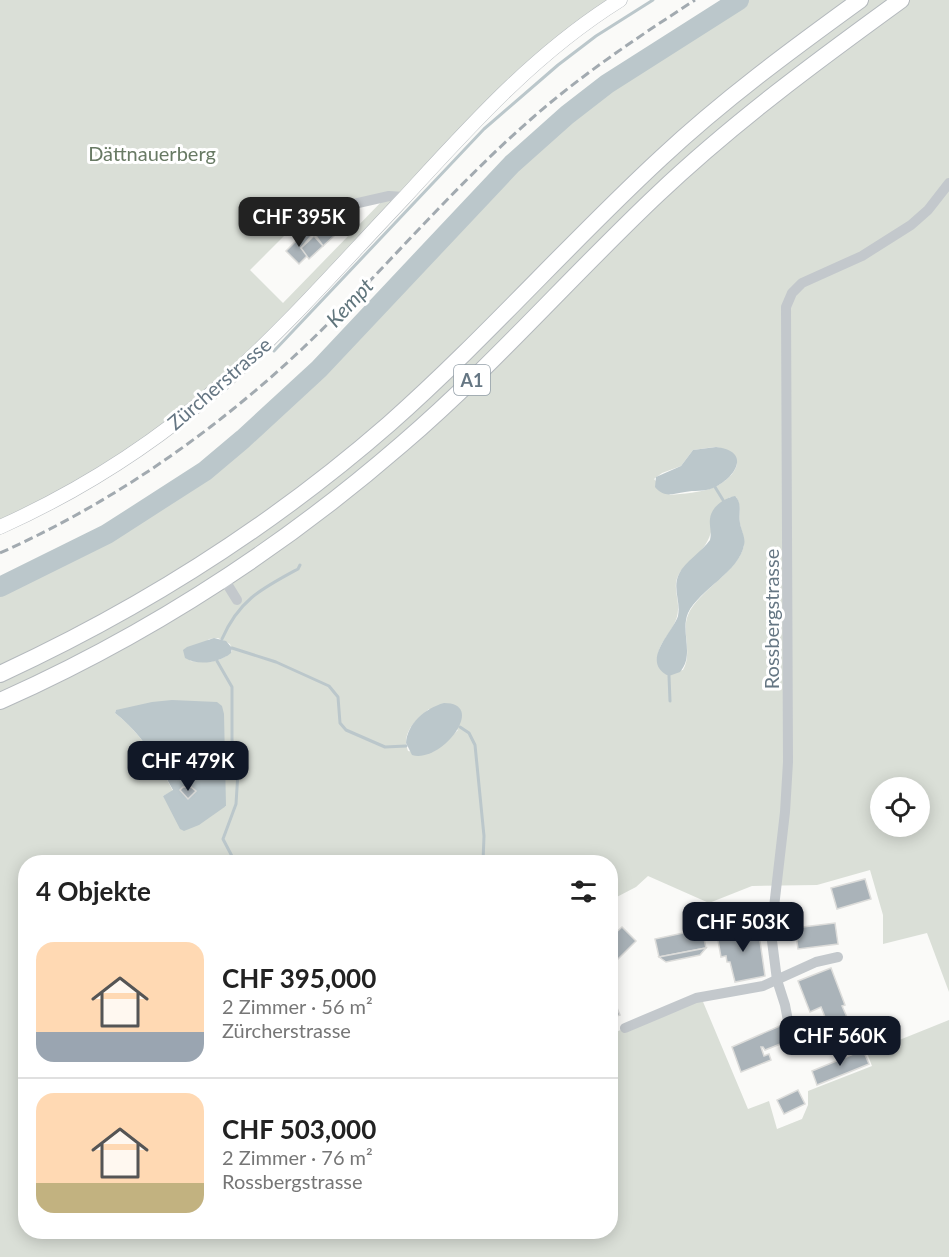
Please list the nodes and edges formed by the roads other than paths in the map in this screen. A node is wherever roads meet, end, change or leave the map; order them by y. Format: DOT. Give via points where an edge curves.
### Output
graph roads {
  1 [pos="620,0"];
  2 [pos="860,0"];
  3 [pos="901,0"];
  4 [pos="949,183"];
  5 [pos="404,197"];
  6 [pos="336,208"];
  7 [pos="0,527"];
  8 [pos="224,579"];
  9 [pos="237,600"];
  10 [pos="0,674"];
  11 [pos="0,700"];
  12 [pos="838,957"];
  13 [pos="777,980"];
  14 [pos="625,1028"];
  15 [pos="793,1047"];
  1 -- 5 [label="main road, Zürcherstrasse" via="564,38 525,71"];
  2 -- 10 [label="highway, A1" via="746,85 670,150 453,365 320,480 226,548 152,595"];
  3 -- 8 [label="highway, A1" via="784,86 693,162 404,443 312,517"];
  4 -- 13 [label="street, Rossbergstrasse" via="923,215 903,231 862,256 802,283 786,307 789,707 785,812 772,924"];
  5 -- 6 [label="street" via="389,196"];
  5 -- 7 [label="main road, Zürcherstrasse" via="258,351 198,405 96,476"];
  8 -- 9 [label="street"];
  8 -- 11 [label="highway, A1" via="112,645"];
  12 -- 13 [label="street" via="816,962"];
  13 -- 14 [label="street" via="696,998"];
  13 -- 15 [label="street, Rossbergstrasse"];
}
